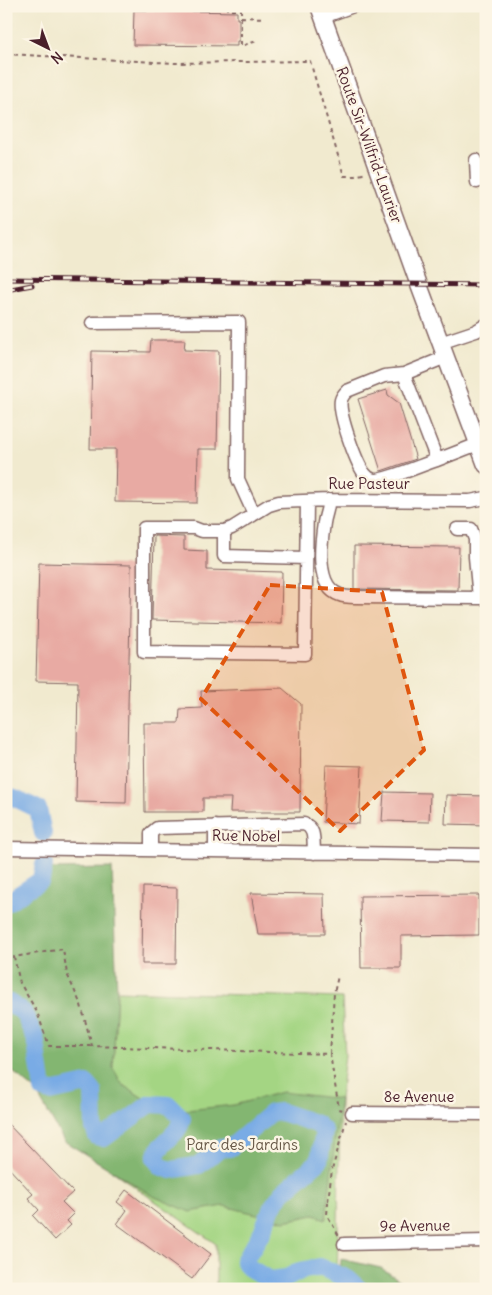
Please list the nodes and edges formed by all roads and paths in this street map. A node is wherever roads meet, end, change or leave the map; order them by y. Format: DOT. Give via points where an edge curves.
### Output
graph roads {
  1 [pos="228,6"];
  2 [pos="353,6"];
  3 [pos="321,12"];
  4 [pos="241,17"];
  5 [pos="264,18"];
  6 [pos="257,41"];
  7 [pos="6,54"];
  8 [pos="476,160"];
  9 [pos="377,169"];
  10 [pos="476,182"];
  11 [pos="92,324"];
  12 [pos="482,331"];
  13 [pos="443,350"];
  14 [pos="404,374"];
  15 [pos="478,444"];
  16 [pos="437,460"];
  17 [pos="486,464"];
  18 [pos="486,498"];
  19 [pos="328,500"];
  20 [pos="307,501"];
  21 [pos="254,514"];
  22 [pos="457,529"];
  23 [pos="224,531"];
  24 [pos="306,558"];
  25 [pos="483,598"];
  26 [pos="215,826"];
  27 [pos="6,848"];
  28 [pos="151,850"];
  29 [pos="215,851"];
  30 [pos="314,853"];
  31 [pos="486,855"];
  32 [pos="338,976"];
  33 [pos="92,1046"];
  34 [pos="330,1054"];
  35 [pos="352,1113"];
  36 [pos="486,1114"];
  37 [pos="486,1241"];
  38 [pos="344,1244"];
  1 -- 4 [label="path" via="228,10 241,10"];
  2 -- 3 [label="street"];
  3 -- 9 [label="main road, Route Sir-Wilfrid-Laurier"];
  4 -- 5 [label="path"];
  4 -- 6 [label="path" via="241,46"];
  7 -- 9 [label="path" via="174,64 310,61 344,176"];
  8 -- 10 [label="street"];
  9 -- 13 [label="main road, Route Sir-Wilfrid-Laurier"];
  11 -- 21 [label="street" via="239,322 238,479"];
  12 -- 13 [label="street"];
  13 -- 14 [label="street"];
  13 -- 15 [label="main road, Route Sir-Wilfrid-Laurier"];
  14 -- 16 [label="street"];
  14 -- 16 [label="street" via="384,376 343,395 340,403 344,423 362,470 372,480"];
  15 -- 16 [label="street"];
  15 -- 17 [label="main road, Route Sir-Wilfrid-Laurier"];
  18 -- 19 [label="street, Rue Pasteur" via="470,501"];
  19 -- 20 [label="street, Rue Pasteur"];
  19 -- 25 [label="street" via="322,572 334,593 355,597"];
  20 -- 21 [label="street, Rue Pasteur" via="274,503"];
  20 -- 24 [label="street"];
  21 -- 23 [label="street, Rue Pasteur"];
  22 -- 25 [label="street" via="471,528"];
  23 -- 24 [label="street" via="224,556"];
  23 -- 24 [label="street" via="144,528 144,652 305,654"];
  26 -- 28 [label="street" via="158,828 151,833"];
  26 -- 29 [label="street"];
  26 -- 30 [label="street" via="304,824 313,831"];
  27 -- 28 [label="street, Rue Nobel"];
  28 -- 29 [label="street, Rue Nobel"];
  29 -- 30 [label="street, Rue Nobel"];
  30 -- 31 [label="street, Rue Nobel"];
  32 -- 34 [label="path"];
  33 -- 33 [label="path" via="81,1005 67,974 62,949 14,956 20,983 37,1012 49,1046"];
  33 -- 34 [label="path"];
  34 -- 35 [label="path" via="339,1109"];
  35 -- 36 [label="street, 8e Avenue"];
  35 -- 38 [label="path" via="346,1122 332,1170 327,1216"];
  37 -- 38 [label="street, 9e Avenue"];
}
